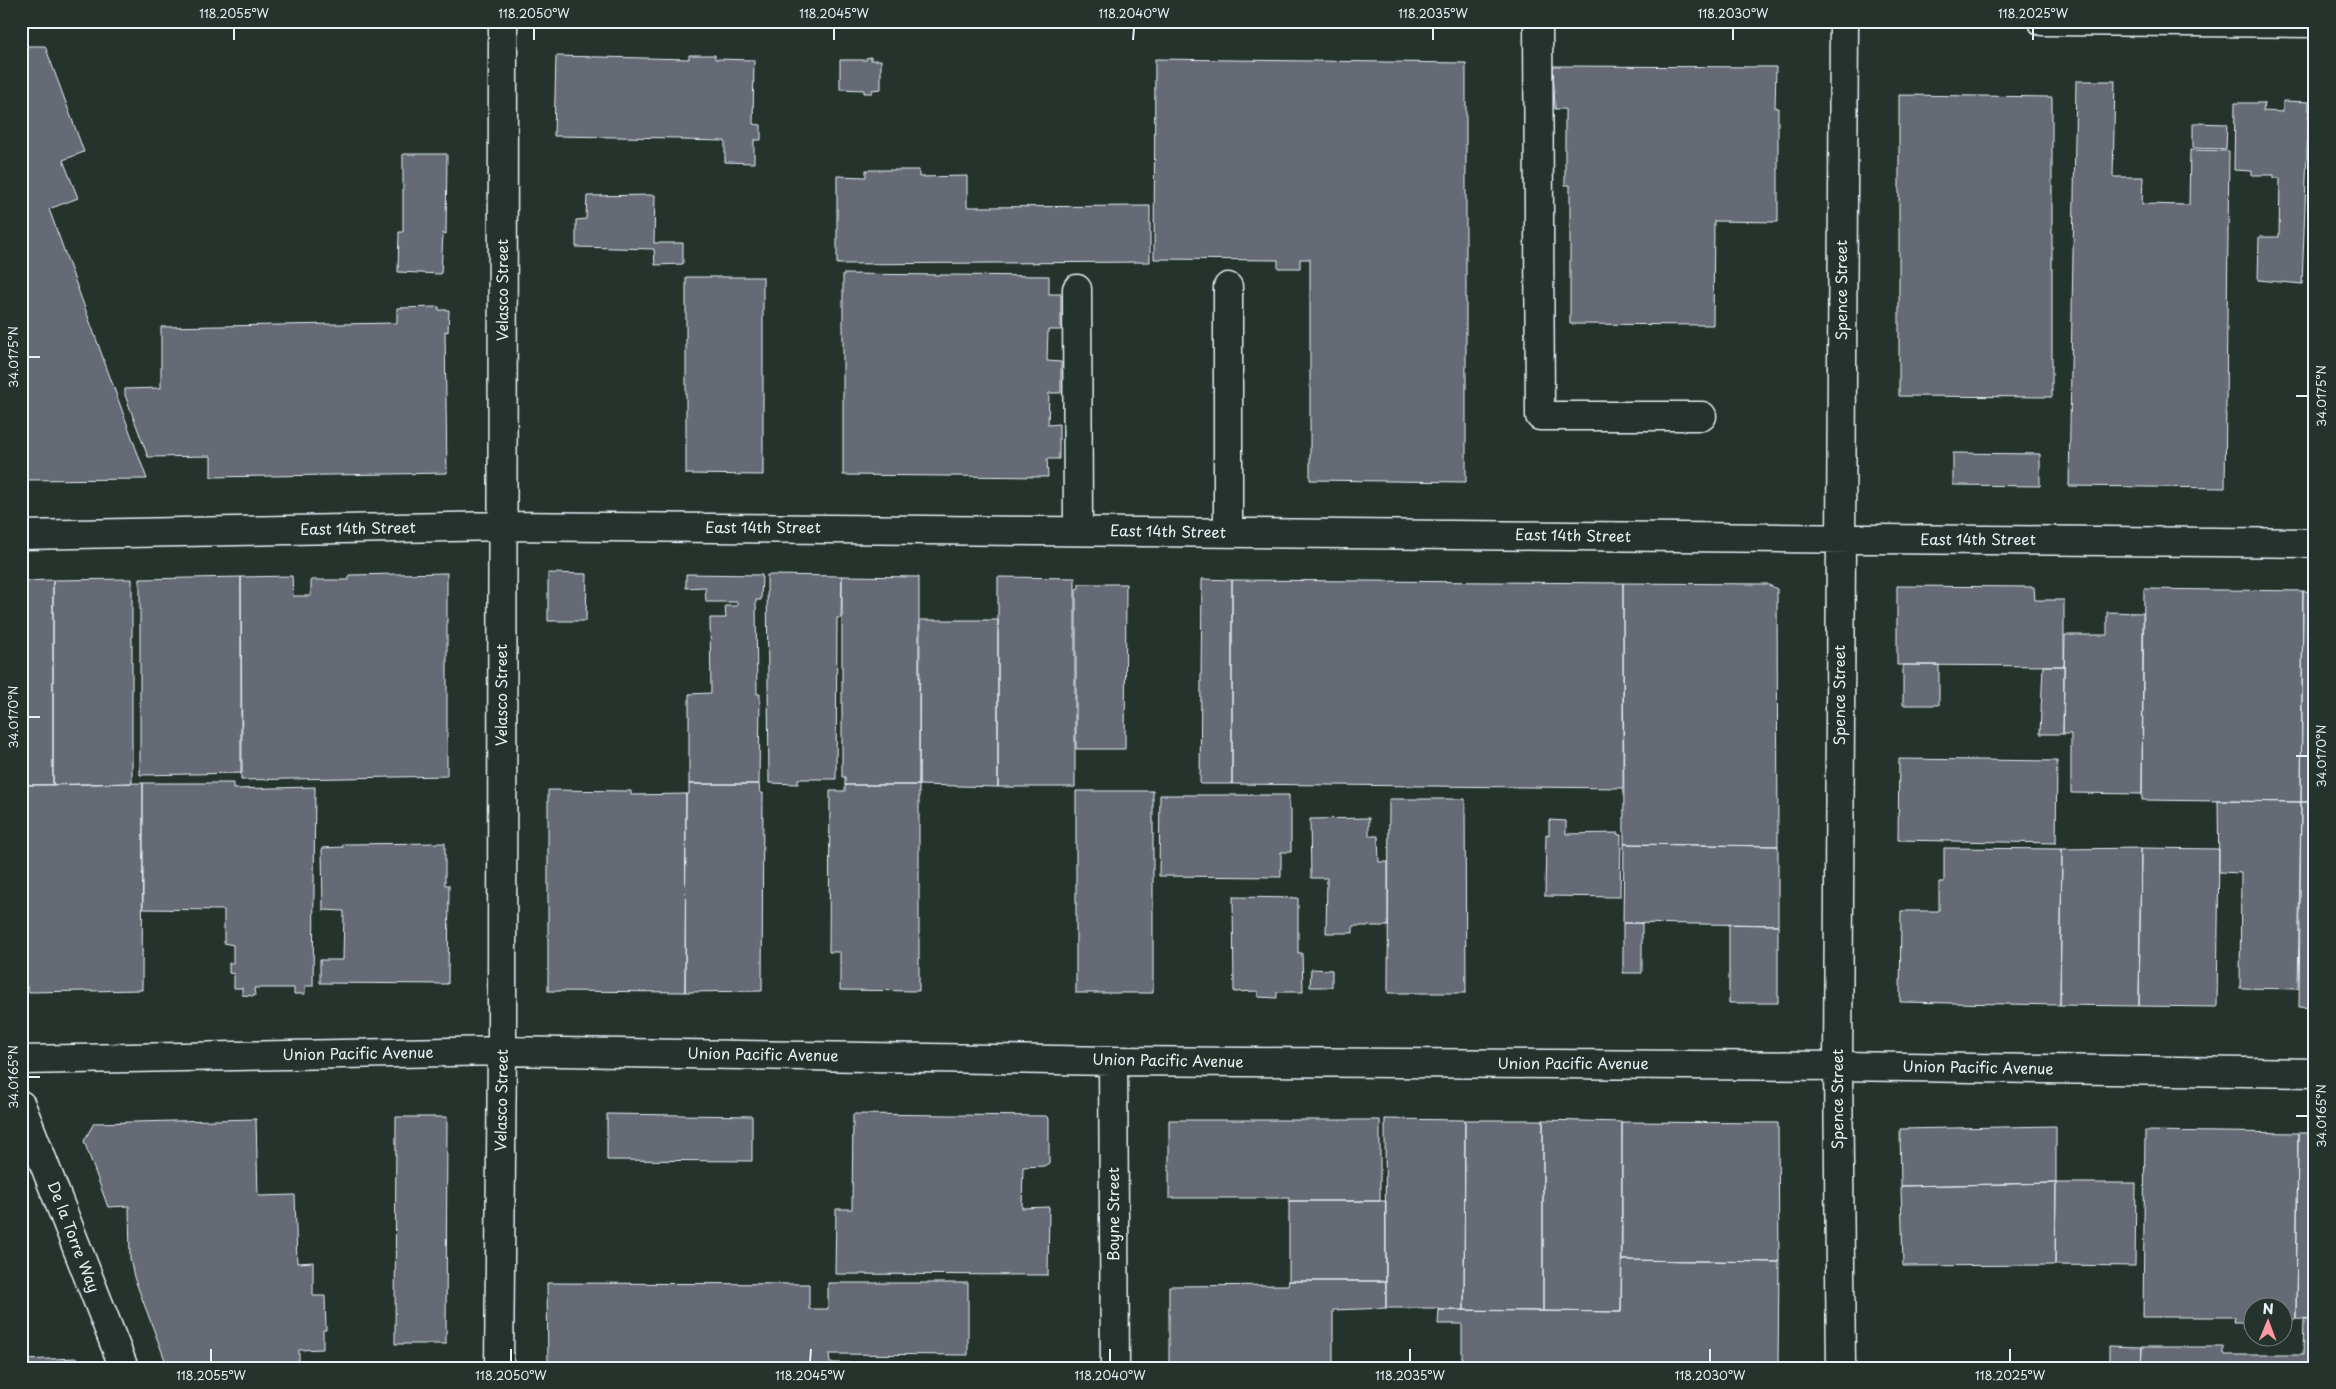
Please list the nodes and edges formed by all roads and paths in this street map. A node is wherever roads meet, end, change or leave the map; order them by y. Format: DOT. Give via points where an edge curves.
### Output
graph roads {
  1 [pos="503,21"];
  2 [pos="1538,21"];
  3 [pos="1844,21"];
  4 [pos="2042,21"];
  5 [pos="2315,24"];
  6 [pos="1228,287"];
  7 [pos="1077,289"];
  8 [pos="1702,416"];
  9 [pos="502,526"];
  10 [pos="1078,531"];
  11 [pos="1228,533"];
  12 [pos="21,535"];
  13 [pos="1840,539"];
  14 [pos="2315,542"];
  15 [pos="502,1051"];
  16 [pos="21,1060"];
  17 [pos="1112,1061"];
  18 [pos="1838,1066"];
  19 [pos="2315,1073"];
  20 [pos="21,1105"];
  21 [pos="124,1368"];
  22 [pos="499,1368"];
  23 [pos="1115,1368"];
  24 [pos="1841,1368"];
  1 -- 9 [label="street, Velasco Street"];
  2 -- 8 [label="street" via="1540,416"];
  3 -- 13 [label="street, Spence Street"];
  4 -- 5 [label="street"];
  6 -- 11 [label="street"];
  7 -- 10 [label="street"];
  9 -- 10 [label="street, East 14th Street"];
  9 -- 12 [label="street, East 14th Street"];
  9 -- 15 [label="street, Velasco Street"];
  10 -- 11 [label="street, East 14th Street"];
  11 -- 13 [label="street, East 14th Street"];
  13 -- 14 [label="street, East 14th Street"];
  13 -- 18 [label="street, Spence Street"];
  15 -- 16 [label="street, Union Pacific Avenue"];
  15 -- 17 [label="street, Union Pacific Avenue"];
  15 -- 22 [label="street, Velasco Street"];
  17 -- 18 [label="street, Union Pacific Avenue"];
  17 -- 23 [label="street, Boyne Street"];
  18 -- 19 [label="street, Union Pacific Avenue"];
  18 -- 24 [label="street, Spence Street"];
  20 -- 21 [label="street, De la Torre Way"];
}
